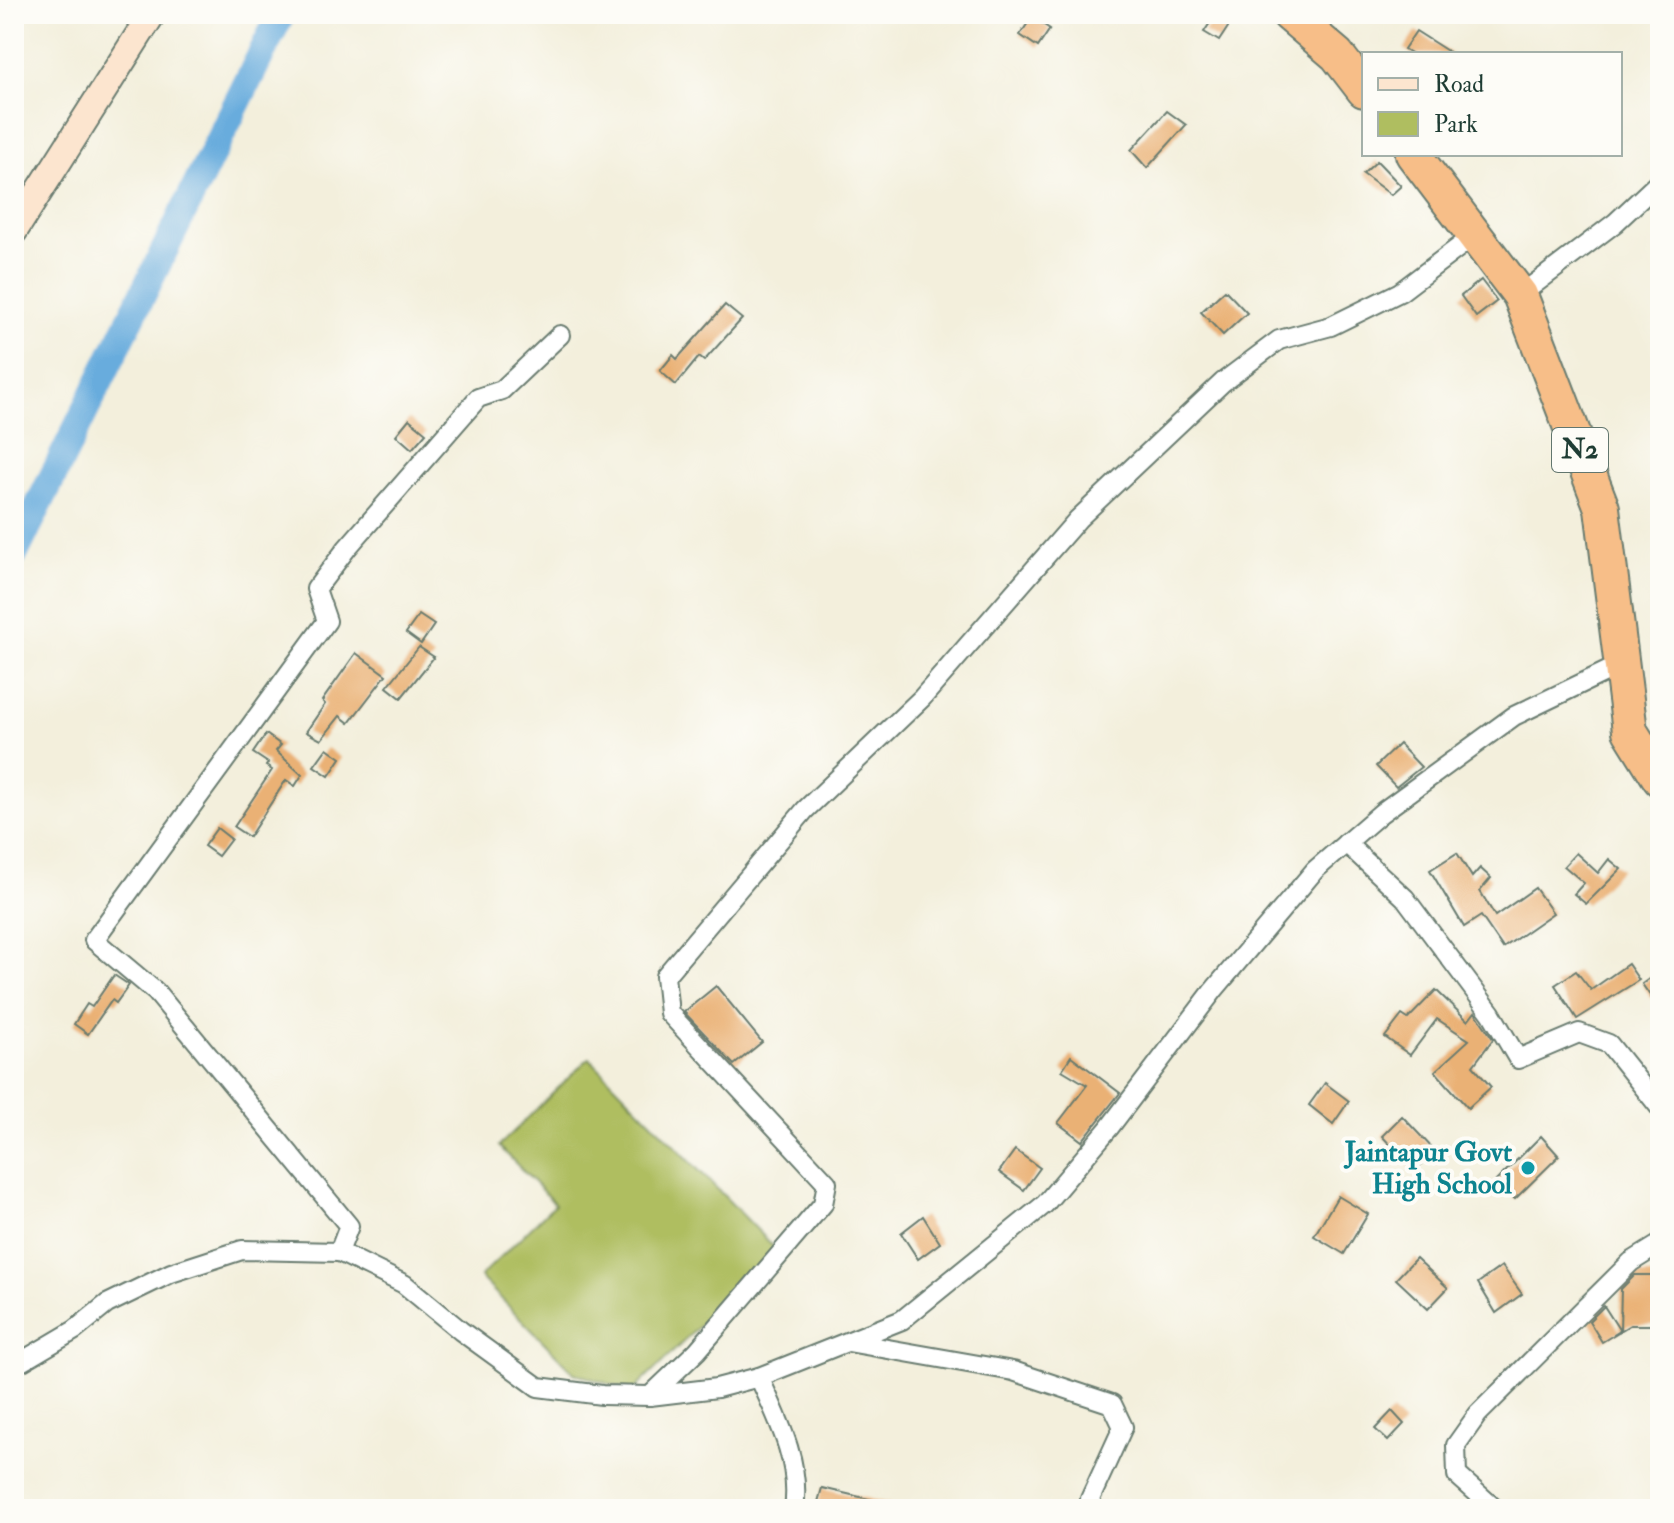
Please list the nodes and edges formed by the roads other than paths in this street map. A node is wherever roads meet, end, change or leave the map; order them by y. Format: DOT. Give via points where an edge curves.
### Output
graph roads {
  1 [pos="152,14"];
  2 [pos="1289,14"];
  3 [pos="1362,87"];
  4 [pos="1415,156"];
  5 [pos="1660,181"];
  6 [pos="14,231"];
  7 [pos="1475,235"];
  8 [pos="1520,295"];
  9 [pos="560,335"];
  10 [pos="1622,664"];
  11 [pos="1660,779"];
  12 [pos="1346,843"];
  13 [pos="1660,1108"];
  14 [pos="1660,1244"];
  15 [pos="339,1252"];
  16 [pos="848,1342"];
  17 [pos="14,1366"];
  18 [pos="759,1377"];
  19 [pos="650,1396"];
  20 [pos="794,1509"];
  21 [pos="1093,1509"];
  22 [pos="1495,1509"];
  1 -- 6 [label="street"];
  2 -- 3 [label="highway" via="1337,55"];
  4 -- 7 [label="highway, N2"];
  5 -- 8 [label="street" via="1615,223"];
  7 -- 8 [label="highway, N2"];
  7 -- 19 [label="street" via="1400,292 1331,326 1279,340 1223,382 1078,519 922,698 805,810 665,976 669,1013 827,1183 823,1204 697,1351"];
  8 -- 10 [label="highway, N2" via="1602,508"];
  9 -- 15 [label="street" via="502,390 478,398 347,548 316,589 327,621 94,940 156,992 349,1226"];
  10 -- 11 [label="highway, N2" via="1630,731"];
  10 -- 12 [label="street" via="1514,716"];
  12 -- 13 [label="street" via="1405,898 1491,1013 1518,1059 1579,1033 1609,1044"];
  12 -- 16 [label="street" via="1315,870 1213,991 1045,1204 902,1320"];
  14 -- 22 [label="street" via="1631,1262 1478,1414 1456,1445 1457,1475"];
  15 -- 17 [label="street" via="242,1250 171,1273 107,1304"];
  15 -- 19 [label="street" via="404,1284 538,1387"];
  16 -- 18 [label="street"];
  16 -- 21 [label="street" via="1013,1371 1112,1404 1123,1427 1090,1499"];
  18 -- 19 [label="street"];
  18 -- 20 [label="street" via="786,1436 797,1489"];
}
